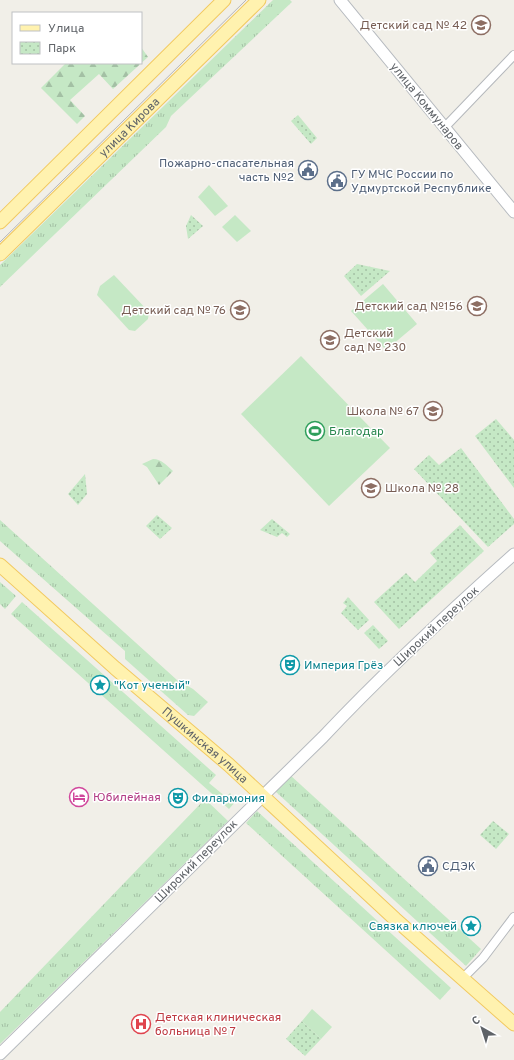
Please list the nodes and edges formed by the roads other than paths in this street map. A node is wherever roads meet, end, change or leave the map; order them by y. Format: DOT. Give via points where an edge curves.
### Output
graph roads {
  1 [pos="224,0"];
  2 [pos="259,0"];
  3 [pos="340,0"];
  4 [pos="514,55"];
  5 [pos="445,127"];
  6 [pos="514,212"];
  7 [pos="0,222"];
  8 [pos="0,254"];
  9 [pos="514,554"];
  10 [pos="0,565"];
  11 [pos="261,796"];
  12 [pos="514,917"];
  13 [pos="462,979"];
  14 [pos="514,1024"];
  15 [pos="0,1054"];
  1 -- 7 [label="main road, улица Кирова"];
  2 -- 8 [label="main road, улица Кирова"];
  3 -- 5 [label="street, улица Коммунаров"];
  4 -- 5 [label="street"];
  5 -- 6 [label="street, улица Коммунаров"];
  9 -- 11 [label="street, Широкий переулок" via="428,632"];
  10 -- 11 [label="main road, Пушкинская улица"];
  11 -- 13 [label="main road, Пушкинская улица"];
  11 -- 15 [label="street, Широкий переулок"];
  12 -- 13 [label="street" via="483,958"];
  13 -- 14 [label="main road, Пушкинская улица"];
}
